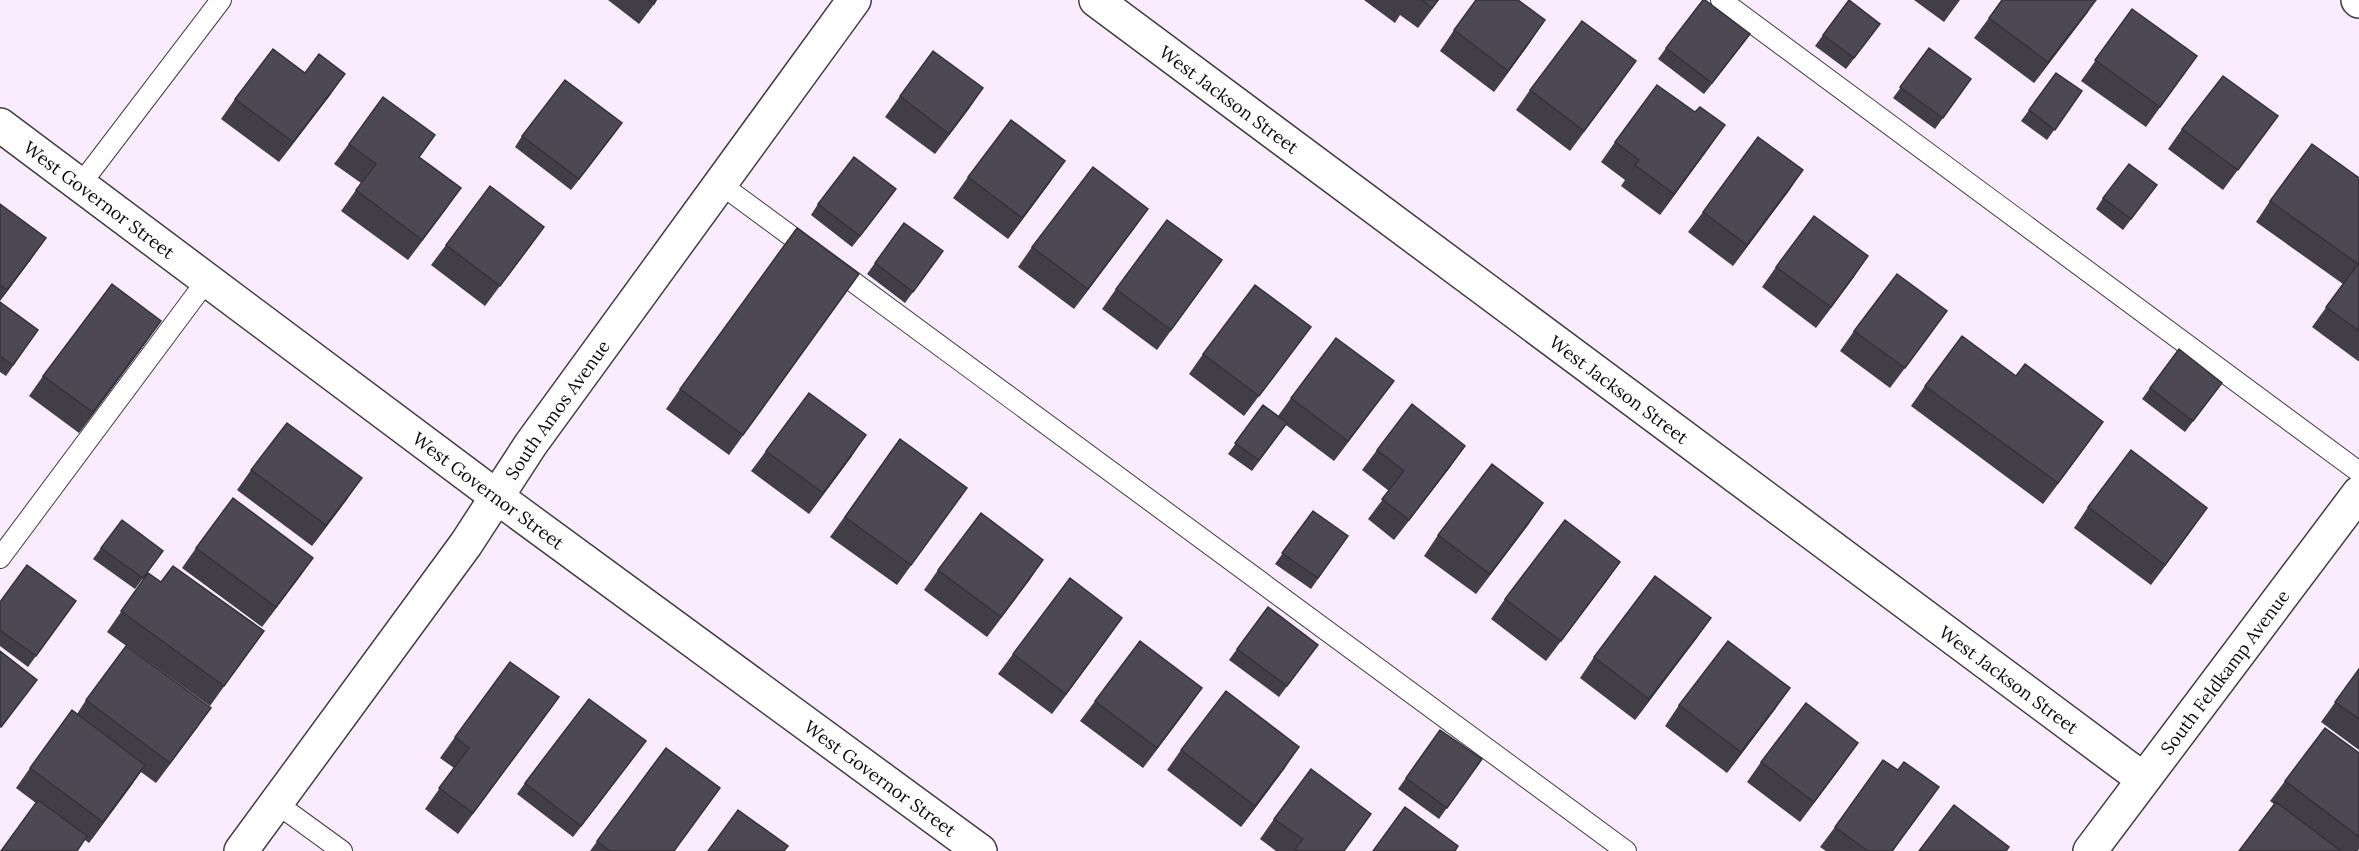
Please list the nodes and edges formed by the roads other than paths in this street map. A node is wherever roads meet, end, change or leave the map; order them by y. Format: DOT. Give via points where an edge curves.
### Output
graph roads {
  1 [pos="222,0"];
  2 [pos="854,0"];
  3 [pos="1096,0"];
  4 [pos="1721,0"];
  5 [pos="0,125"];
  6 [pos="719,183"];
  7 [pos="80,185"];
  8 [pos="207,280"];
  9 [pos="2359,472"];
  10 [pos="2359,493"];
  11 [pos="497,497"];
  12 [pos="0,558"];
  13 [pos="2143,778"];
  14 [pos="276,802"];
  15 [pos="241,851"];
  16 [pos="342,851"];
  17 [pos="980,851"];
  18 [pos="1626,851"];
  19 [pos="2090,851"];
  1 -- 7 [label="lane"];
  2 -- 6 [label="street, South Amos Avenue"];
  3 -- 13 [label="street, West Jackson Street"];
  4 -- 9 [label="lane"];
  5 -- 7 [label="street, West Governor Street"];
  6 -- 11 [label="street, South Amos Avenue"];
  6 -- 18 [label="lane"];
  7 -- 8 [label="street, West Governor Street"];
  8 -- 11 [label="street, West Governor Street"];
  8 -- 12 [label="lane"];
  10 -- 13 [label="street, South Feldkamp Avenue"];
  11 -- 14 [label="street, South Amos Avenue"];
  11 -- 17 [label="street, West Governor Street"];
  13 -- 19 [label="street, South Feldkamp Avenue"];
  14 -- 15 [label="street, South Amos Avenue"];
  14 -- 16 [label="lane"];
}
